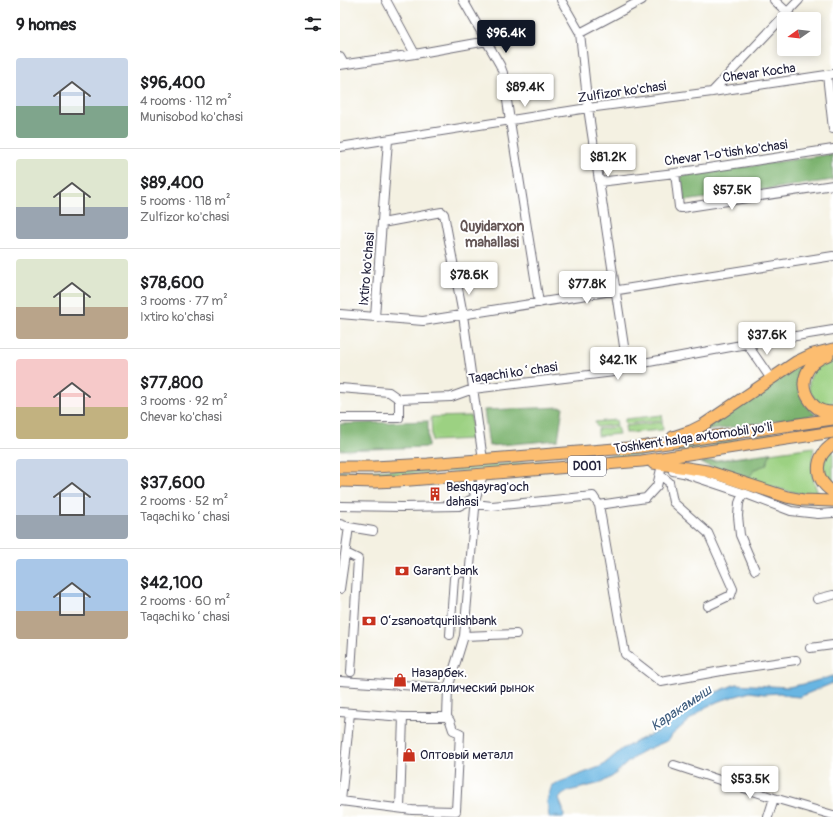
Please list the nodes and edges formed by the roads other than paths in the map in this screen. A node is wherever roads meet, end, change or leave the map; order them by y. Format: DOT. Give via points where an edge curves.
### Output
graph roads {
  1 [pos="386,0"];
  2 [pos="463,0"];
  3 [pos="560,0"];
  4 [pos="642,0"];
  5 [pos="774,0"];
  6 [pos="799,0"];
  7 [pos="787,12"];
  8 [pos="777,23"];
  9 [pos="580,33"];
  10 [pos="487,42"];
  11 [pos="415,54"];
  12 [pos="341,62"];
  13 [pos="830,74"];
  14 [pos="712,92"];
  15 [pos="588,108"];
  16 [pos="510,121"];
  17 [pos="833,129"];
  18 [pos="388,140"];
  19 [pos="340,147"];
  20 [pos="833,149"];
  21 [pos="675,173"];
  22 [pos="599,182"];
  23 [pos="833,185"];
  24 [pos="382,223"];
  25 [pos="833,256"];
  26 [pos="615,291"];
  27 [pos="539,303"];
  28 [pos="340,314"];
  29 [pos="462,315"];
  30 [pos="375,317"];
  31 [pos="833,330"];
  32 [pos="747,344"];
  33 [pos="833,349"];
  34 [pos="833,353"];
  35 [pos="627,366"];
  36 [pos="771,379"];
  37 [pos="340,388"];
  38 [pos="473,389"];
  39 [pos="399,399"];
  40 [pos="833,412"];
  41 [pos="340,418"];
  42 [pos="833,419"];
  43 [pos="833,432"];
  44 [pos="833,444"];
  45 [pos="640,447"];
  46 [pos="483,460"];
  47 [pos="642,461"];
  48 [pos="340,467"];
  49 [pos="661,469"];
  50 [pos="483,475"];
  51 [pos="467,476"];
  52 [pos="340,481"];
  53 [pos="746,491"];
  54 [pos="832,498"];
  55 [pos="475,500"];
  56 [pos="599,505"];
  57 [pos="340,506"];
  58 [pos="830,513"];
  59 [pos="340,524"];
  60 [pos="349,527"];
  61 [pos="372,531"];
  62 [pos="346,553"];
  63 [pos="755,570"];
  64 [pos="469,572"];
  65 [pos="340,589"];
  66 [pos="833,595"];
  67 [pos="817,599"];
  68 [pos="708,606"];
  69 [pos="516,634"];
  70 [pos="450,635"];
  71 [pos="464,636"];
  72 [pos="833,645"];
  73 [pos="810,648"];
  74 [pos="796,660"];
  75 [pos="351,672"];
  76 [pos="340,681"];
  77 [pos="448,688"];
  78 [pos="340,712"];
  79 [pos="350,713"];
  80 [pos="447,717"];
  81 [pos="403,718"];
  82 [pos="674,765"];
  83 [pos="774,798"];
  84 [pos="400,808"];
  85 [pos="833,815"];
  86 [pos="768,817"];
  1 -- 11 [label="street"];
  2 -- 10 [label="street"];
  3 -- 9 [label="street"];
  4 -- 9 [label="street"];
  5 -- 7 [label="street"];
  6 -- 7 [label="street"];
  8 -- 14 [label="street"];
  9 -- 15 [label="street"];
  10 -- 11 [label="street"];
  10 -- 16 [label="street" via="503,73"];
  11 -- 12 [label="street"];
  13 -- 14 [label="street, Chevar Kocha"];
  13 -- 17 [label="street"];
  14 -- 15 [label="street, Zulfizor ko'chasi"];
  15 -- 16 [label="street, Zulfizor ko'chasi"];
  15 -- 22 [label="street"];
  16 -- 18 [label="street, Zulfizor ko'chasi"];
  16 -- 27 [label="street"];
  18 -- 19 [label="street, Zulfizor ko'chasi"];
  18 -- 24 [label="street, Ixtiro ko'chasi"];
  20 -- 21 [label="street, Chevar 1-o'tish ko'chasi"];
  21 -- 22 [label="street, Chevar 1-o'tish ko'chasi"];
  21 -- 23 [label="street" via="679,207 682,208"];
  22 -- 26 [label="street"];
  24 -- 29 [label="street, Ixtiro ko'chasi" via="442,212 444,214"];
  24 -- 30 [label="street, Ixtiro ko'chasi"];
  25 -- 26 [label="street"];
  26 -- 27 [label="street"];
  26 -- 35 [label="street"];
  27 -- 29 [label="street"];
  28 -- 30 [label="street"];
  29 -- 30 [label="street" via="423,321"];
  29 -- 38 [label="street, Ixtiro ko'chasi"];
  31 -- 32 [label="street, Taqachi koʻchasi"];
  32 -- 35 [label="street, Taqachi koʻchasi"];
  32 -- 36 [label="street"];
  33 -- 36 [label="highway" via="804,358"];
  34 -- 40 [label="highway" via="812,364 806,374 804,386 807,397 814,406 823,411"];
  35 -- 38 [label="street, Taqachi koʻchasi" via="614,372"];
  36 -- 45 [label="highway" via="703,425 675,437"];
  37 -- 39 [label="street, Taqachi koʻchasi" via="389,392"];
  38 -- 39 [label="street, Taqachi koʻchasi" via="451,397"];
  38 -- 46 [label="street, Ixtiro ko'chasi"];
  39 -- 41 [label="street" via="399,418"];
  42 -- 45 [label="highway, Toshkent halqa avtomobil yo'li / D001"];
  43 -- 47 [label="highway, Toshkent halqa avtomobil yo'li / D001"];
  44 -- 54 [label="highway" via="823,453 818,467"];
  45 -- 46 [label="highway, Toshkent halqa avtomobil yo'li / D001"];
  46 -- 48 [label="highway, Toshkent halqa avtomobil yo'li / D001"];
  47 -- 49 [label="highway"];
  47 -- 50 [label="highway, Toshkent halqa avtomobil yo'li / D001"];
  49 -- 53 [label="highway" via="707,471"];
  49 -- 56 [label="street" via="657,486 646,498"];
  49 -- 68 [label="street" via="669,482 673,502 708,533 733,589 731,595"];
  50 -- 51 [label="highway, Toshkent halqa avtomobil yo'li / D001"];
  50 -- 55 [label="street"];
  51 -- 52 [label="highway, Toshkent halqa avtomobil yo'li / D001" via="375,482"];
  51 -- 55 [label="street"];
  53 -- 54 [label="highway" via="803,500"];
  53 -- 58 [label="street" via="791,511"];
  53 -- 63 [label="street" via="739,503 740,535"];
  54 -- 58 [label="street" via="827,505"];
  55 -- 56 [label="street" via="492,506 593,496"];
  55 -- 57 [label="street" via="459,506"];
  55 -- 64 [label="street"];
  56 -- 74 [label="street" via="625,654 662,682"];
  59 -- 60 [label="street"];
  60 -- 61 [label="street"];
  60 -- 62 [label="street"];
  62 -- 65 [label="street"];
  62 -- 75 [label="street" via="358,559"];
  64 -- 70 [label="street" via="456,573 454,578"];
  64 -- 71 [label="street"];
  66 -- 67 [label="street"];
  69 -- 71 [label="street"];
  71 -- 77 [label="street"];
  72 -- 73 [label="street"];
  76 -- 77 [label="street"];
  77 -- 80 [label="street"];
  78 -- 79 [label="street"];
  79 -- 81 [label="street"];
  79 -- 84 [label="street" via="341,801"];
  80 -- 81 [label="street"];
  80 -- 84 [label="street" via="453,730 460,733 456,811"];
  81 -- 84 [label="street"];
  82 -- 83 [label="street"];
  83 -- 85 [label="street"];
  83 -- 86 [label="street"];
}
